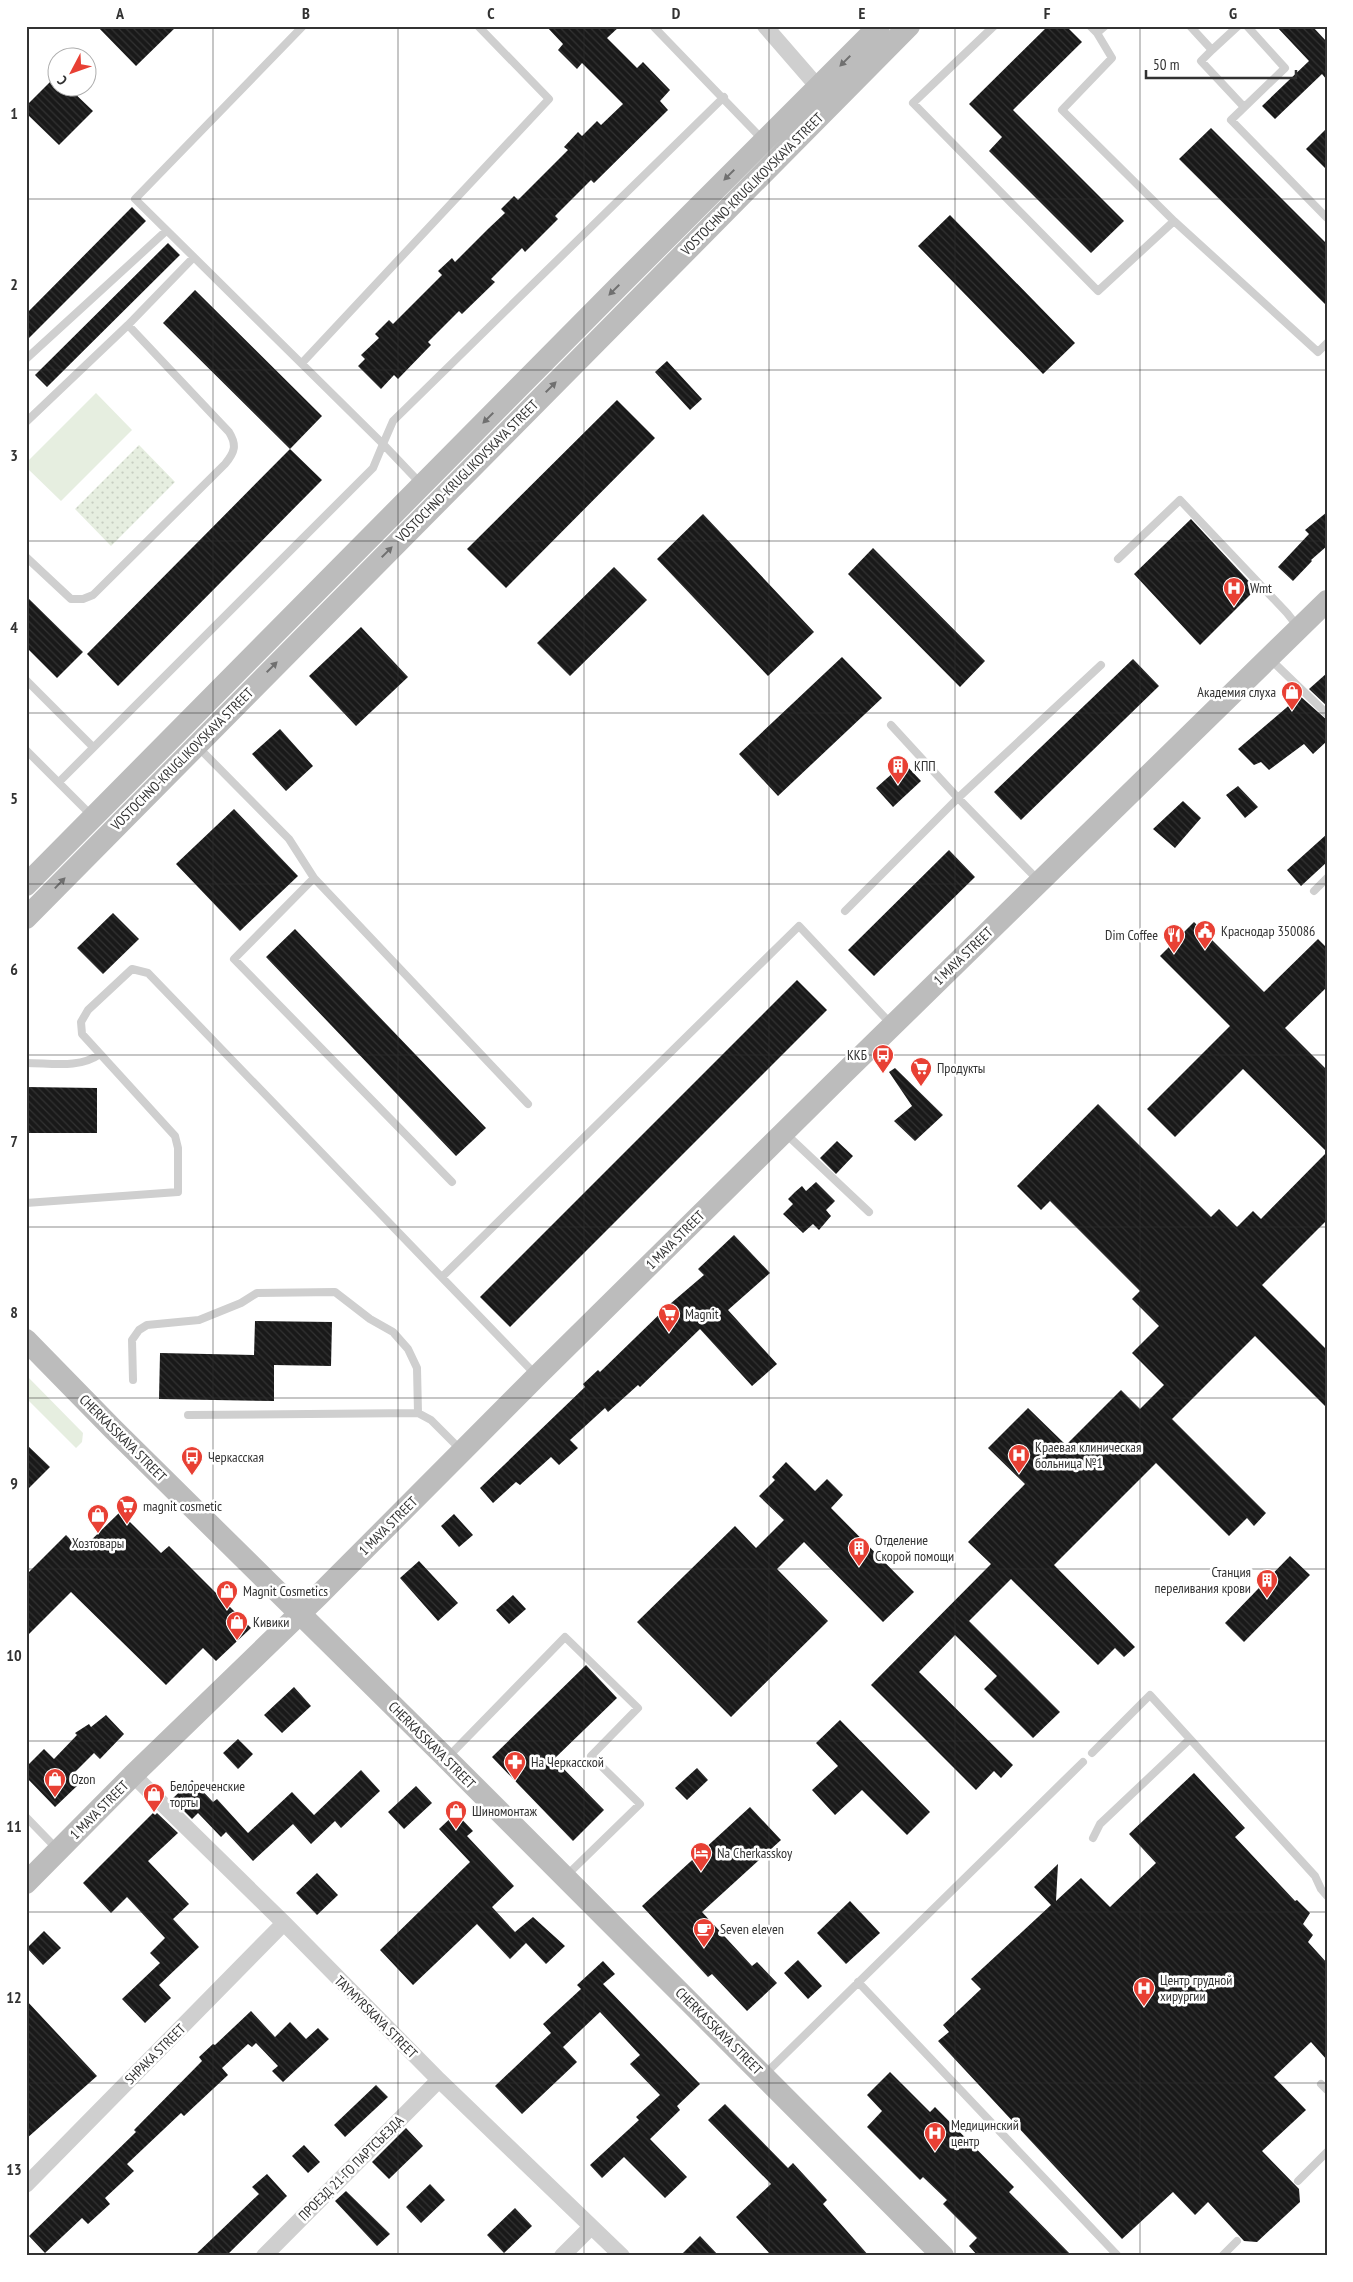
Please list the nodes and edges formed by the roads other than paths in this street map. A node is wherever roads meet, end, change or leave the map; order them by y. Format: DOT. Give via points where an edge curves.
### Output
graph roads {
  1 [pos="303,26"];
  2 [pos="478,26"];
  3 [pos="653,26"];
  4 [pos="765,26"];
  5 [pos="879,26"];
  6 [pos="909,26"];
  7 [pos="994,26"];
  8 [pos="1090,26"];
  9 [pos="1105,26"];
  10 [pos="1190,26"];
  11 [pos="1238,26"];
  12 [pos="1247,26"];
  13 [pos="1098,34"];
  14 [pos="1212,50"];
  15 [pos="825,95"];
  16 [pos="724,97"];
  17 [pos="1244,107"];
  18 [pos="764,140"];
  19 [pos="1327,218"];
  20 [pos="1174,221"];
  21 [pos="166,231"];
  22 [pos="193,258"];
  23 [pos="128,325"];
  24 [pos="1327,343"];
  25 [pos="26,359"];
  26 [pos="302,363"];
  27 [pos="26,422"];
  28 [pos="383,444"];
  29 [pos="430,493"];
  30 [pos="26,557"];
  31 [pos="1118,559"];
  32 [pos="1327,601"];
  33 [pos="1299,629"];
  34 [pos="1267,657"];
  35 [pos="1101,665"];
  36 [pos="26,680"];
  37 [pos="1327,714"];
  38 [pos="891,725"];
  39 [pos="196,744"];
  40 [pos="93,748"];
  41 [pos="26,750"];
  42 [pos="59,782"];
  43 [pos="958,798"];
  44 [pos="93,817"];
  45 [pos="314,878"];
  46 [pos="1327,878"];
  47 [pos="1040,881"];
  48 [pos="26,885"];
  49 [pos="1314,890"];
  50 [pos="845,911"];
  51 [pos="26,918"];
  52 [pos="892,1026"];
  53 [pos="100,1054"];
  54 [pos="26,1062"];
  55 [pos="528,1104"];
  56 [pos="784,1132"];
  57 [pos="452,1182"];
  58 [pos="26,1203"];
  59 [pos="869,1212"];
  60 [pos="442,1277"];
  61 [pos="26,1340"];
  62 [pos="537,1376"];
  63 [pos="133,1380"];
  64 [pos="418,1413"];
  65 [pos="188,1415"];
  66 [pos="463,1451"];
  67 [pos="299,1615"];
  68 [pos="1190,1739"];
  69 [pos="1092,1753"];
  70 [pos="446,1758"];
  71 [pos="1083,1762"];
  72 [pos="133,1775"];
  73 [pos="26,1817"];
  74 [pos="1093,1838"];
  75 [pos="59,1850"];
  76 [pos="565,1878"];
  77 [pos="26,1883"];
  78 [pos="1327,1896"];
  79 [pos="284,1923"];
  80 [pos="858,1982"];
  81 [pos="764,2076"];
  82 [pos="439,2080"];
  83 [pos="1327,2152"];
  84 [pos="1298,2181"];
  85 [pos="26,2185"];
  86 [pos="591,2226"];
  87 [pos="1237,2241"];
  88 [pos="264,2256"];
  89 [pos="562,2256"];
  90 [pos="622,2256"];
  91 [pos="943,2256"];
  92 [pos="1118,2256"];
  93 [pos="1222,2256"];
  1 -- 21 [label="lane" via="135,199"];
  2 -- 26 [label="lane" via="548,99"];
  3 -- 16 [label="lane"];
  4 -- 15 [label="street"];
  5 -- 15 [label="street, VOSTOCHNO-KRUGLIKOVSKAYA STREET, one-way"];
  6 -- 15 [label="street, VOSTOCHNO-KRUGLIKOVSKAYA STREET"];
  7 -- 20 [label="lane" via="912,104 1098,291"];
  8 -- 13 [label="lane"];
  9 -- 13 [label="lane"];
  10 -- 14 [label="lane"];
  11 -- 14 [label="lane"];
  12 -- 17 [label="lane" via="1285,68"];
  13 -- 20 [label="lane" via="1112,58 1062,110"];
  14 -- 17 [label="lane" via="1201,61"];
  15 -- 18 [label="street, VOSTOCHNO-KRUGLIKOVSKAYA STREET"];
  29 -- 15 [label="street, VOSTOCHNO-KRUGLIKOVSKAYA STREET, one-way"];
  16 -- 18 [label="lane"];
  16 -- 28 [label="lane" via="393,421"];
  17 -- 19 [label="lane" via="1231,120"];
  18 -- 29 [label="street, VOSTOCHNO-KRUGLIKOVSKAYA STREET, one-way"];
  20 -- 24 [label="lane" via="1318,352"];
  21 -- 22 [label="lane"];
  21 -- 25 [label="lane"];
  22 -- 23 [label="lane"];
  22 -- 26 [label="lane"];
  23 -- 27 [label="lane"];
  23 -- 30 [label="lane" via="229,432 235,441 234,453 93,595 71,599"];
  26 -- 28 [label="lane"];
  28 -- 29 [label="lane"];
  28 -- 40 [label="lane" via="373,468"];
  39 -- 29 [label="street, VOSTOCHNO-KRUGLIKOVSKAYA STREET, one-way"];
  29 -- 44 [label="street, VOSTOCHNO-KRUGLIKOVSKAYA STREET"];
  31 -- 33 [label="lane" via="1180,500"];
  32 -- 33 [label="street, 1 MAYA STREET"];
  33 -- 34 [label="street, 1 MAYA STREET"];
  34 -- 37 [label="lane"];
  34 -- 47 [label="street, 1 MAYA STREET"];
  35 -- 43 [label="lane"];
  36 -- 40 [label="lane"];
  38 -- 43 [label="lane"];
  39 -- 45 [label="lane" via="289,839"];
  51 -- 39 [label="street, VOSTOCHNO-KRUGLIKOVSKAYA STREET, one-way"];
  40 -- 42 [label="lane"];
  41 -- 42 [label="lane"];
  42 -- 44 [label="lane"];
  43 -- 47 [label="lane"];
  43 -- 50 [label="lane"];
  44 -- 48 [label="street, VOSTOCHNO-KRUGLIKOVSKAYA STREET"];
  45 -- 55 [label="lane"];
  45 -- 57 [label="lane" via="234,959"];
  46 -- 49 [label="lane"];
  47 -- 52 [label="street, 1 MAYA STREET"];
  52 -- 56 [label="street, 1 MAYA STREET"];
  52 -- 60 [label="lane" via="799,926"];
  53 -- 54 [label="lane" via="79,1064"];
  53 -- 58 [label="lane" via="174,1136 178,1148 178,1192"];
  53 -- 60 [label="lane" via="82,1034 81,1022 88,1010 132,969 148,973"];
  56 -- 59 [label="lane"];
  56 -- 62 [label="street, 1 MAYA STREET"];
  60 -- 62 [label="lane"];
  61 -- 67 [label="street, CHERKASSKAYA STREET"];
  62 -- 66 [label="street, 1 MAYA STREET"];
  63 -- 64 [label="lane" via="132,1340 147,1325 199,1320 257,1293 335,1292 393,1332 408,1349 416,1368"];
  64 -- 65 [label="lane"];
  64 -- 66 [label="lane" via="431,1420"];
  66 -- 67 [label="street, 1 MAYA STREET"];
  67 -- 70 [label="street, CHERKASSKAYA STREET"];
  67 -- 72 [label="street, 1 MAYA STREET"];
  68 -- 69 [label="lane" via="1150,1695"];
  68 -- 74 [label="lane" via="1100,1824"];
  68 -- 78 [label="lane" via="1316,1876"];
  70 -- 76 [label="street, CHERKASSKAYA STREET"];
  70 -- 76 [label="lane" via="565,1637 638,1708 591,1756 640,1804"];
  71 -- 80 [label="lane"];
  72 -- 75 [label="street, 1 MAYA STREET"];
  72 -- 79 [label="street, TAYMYRSKAYA STREET"];
  73 -- 75 [label="lane"];
  75 -- 77 [label="street, 1 MAYA STREET"];
  76 -- 81 [label="street, CHERKASSKAYA STREET"];
  79 -- 82 [label="street, TAYMYRSKAYA STREET"];
  79 -- 85 [label="street, SHPAKA STREET"];
  80 -- 81 [label="lane"];
  80 -- 92 [label="lane"];
  81 -- 91 [label="street, CHERKASSKAYA STREET"];
  82 -- 86 [label="street, TAYMYRSKAYA STREET"];
  82 -- 88 [label="street, ПРОЕЗД 21-ГО ПАРТСЪЕЗДА"];
  83 -- 84 [label="lane"];
  86 -- 89 [label="street"];
  86 -- 90 [label="street, TAYMYRSKAYA STREET"];
  87 -- 93 [label="lane"];
}
